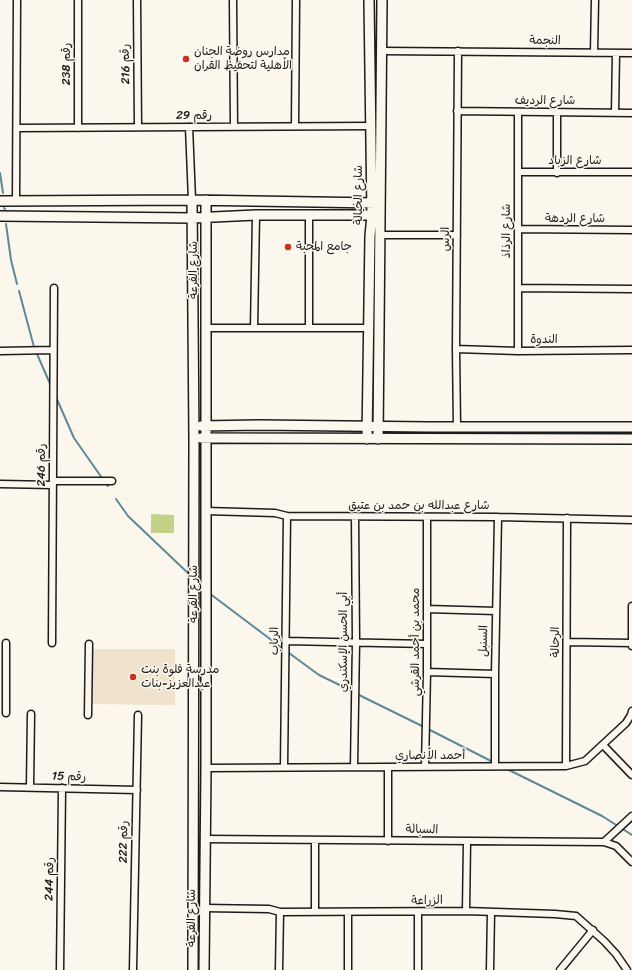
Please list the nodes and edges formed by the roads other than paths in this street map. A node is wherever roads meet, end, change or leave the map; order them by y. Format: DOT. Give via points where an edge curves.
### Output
graph roads {
  1 [pos="17,0"];
  2 [pos="78,0"];
  3 [pos="137,0"];
  4 [pos="233,0"];
  5 [pos="296,0"];
  6 [pos="369,0"];
  7 [pos="382,0"];
  8 [pos="595,0"];
  9 [pos="381,51"];
  10 [pos="458,51"];
  11 [pos="594,53"];
  12 [pos="616,53"];
  13 [pos="632,53"];
  14 [pos="458,112"];
  15 [pos="518,112"];
  16 [pos="557,112"];
  17 [pos="615,112"];
  18 [pos="632,113"];
  19 [pos="295,126"];
  20 [pos="370,126"];
  21 [pos="138,127"];
  22 [pos="189,127"];
  23 [pos="234,127"];
  24 [pos="17,128"];
  25 [pos="78,128"];
  26 [pos="518,172"];
  27 [pos="632,172"];
  28 [pos="557,173"];
  29 [pos="376,182"];
  30 [pos="16,200"];
  31 [pos="192,200"];
  32 [pos="206,200"];
  33 [pos="0,201"];
  34 [pos="181,201"];
  35 [pos="222,201"];
  36 [pos="376,203"];
  37 [pos="256,215"];
  38 [pos="309,215"];
  39 [pos="376,215"];
  40 [pos="0,216"];
  41 [pos="221,216"];
  42 [pos="181,217"];
  43 [pos="192,218"];
  44 [pos="206,218"];
  45 [pos="518,229"];
  46 [pos="632,230"];
  47 [pos="376,235"];
  48 [pos="457,235"];
  49 [pos="54,288"];
  50 [pos="518,288"];
  51 [pos="632,288"];
  52 [pos="206,328"];
  53 [pos="254,328"];
  54 [pos="309,328"];
  55 [pos="369,328"];
  56 [pos="456,349"];
  57 [pos="53,350"];
  58 [pos="632,350"];
  59 [pos="0,351"];
  60 [pos="518,351"];
  61 [pos="367,406"];
  62 [pos="378,410"];
  63 [pos="227,425"];
  64 [pos="194,426"];
  65 [pos="206,426"];
  66 [pos="367,427"];
  67 [pos="378,427"];
  68 [pos="457,427"];
  69 [pos="632,427"];
  70 [pos="194,438"];
  71 [pos="206,438"];
  72 [pos="228,438"];
  73 [pos="367,439"];
  74 [pos="378,439"];
  75 [pos="632,439"];
  76 [pos="112,481"];
  77 [pos="53,483"];
  78 [pos="0,484"];
  79 [pos="206,511"];
  80 [pos="287,516"];
  81 [pos="355,516"];
  82 [pos="427,517"];
  83 [pos="498,517"];
  84 [pos="567,518"];
  85 [pos="632,520"];
  86 [pos="632,606"];
  87 [pos="427,609"];
  88 [pos="496,611"];
  89 [pos="286,642"];
  90 [pos="356,642"];
  91 [pos="566,642"];
  92 [pos="6,643"];
  93 [pos="52,643"];
  94 [pos="632,643"];
  95 [pos="89,644"];
  96 [pos="427,644"];
  97 [pos="632,646"];
  98 [pos="427,672"];
  99 [pos="495,674"];
  100 [pos="632,711"];
  101 [pos="6,714"];
  102 [pos="31,714"];
  103 [pos="88,715"];
  104 [pos="138,715"];
  105 [pos="603,745"];
  106 [pos="495,766"];
  107 [pos="566,766"];
  108 [pos="284,767"];
  109 [pos="354,767"];
  110 [pos="388,767"];
  111 [pos="426,767"];
  112 [pos="206,768"];
  113 [pos="632,775"];
  114 [pos="0,787"];
  115 [pos="30,787"];
  116 [pos="62,788"];
  117 [pos="137,790"];
  118 [pos="632,816"];
  119 [pos="204,839"];
  120 [pos="315,840"];
  121 [pos="388,841"];
  122 [pos="467,842"];
  123 [pos="604,842"];
  124 [pos="632,862"];
  125 [pos="204,908"];
  126 [pos="466,911"];
  127 [pos="280,912"];
  128 [pos="315,912"];
  129 [pos="418,912"];
  130 [pos="491,912"];
  131 [pos="348,913"];
  132 [pos="593,930"];
  133 [pos="60,970"];
  134 [pos="133,970"];
  135 [pos="193,970"];
  136 [pos="204,970"];
  137 [pos="279,970"];
  138 [pos="348,970"];
  139 [pos="418,970"];
  140 [pos="490,970"];
  141 [pos="560,970"];
  142 [pos="627,970"];
  1 -- 24 [label="street"];
  2 -- 25 [label="street, رقم 238"];
  3 -- 21 [label="street, رقم 216"];
  4 -- 23 [label="street"];
  5 -- 19 [label="street"];
  6 -- 20 [label="street, شارع الخيالة"];
  7 -- 9 [label="street, شارع الخيالة"];
  8 -- 11 [label="street"];
  9 -- 10 [label="street, النجمة"];
  9 -- 29 [label="street, شارع الخيالة"];
  10 -- 11 [label="street, النجمة"];
  10 -- 14 [label="street, الرس"];
  11 -- 12 [label="street, النجمة"];
  12 -- 13 [label="street, النجمة"];
  12 -- 17 [label="street"];
  14 -- 15 [label="street, شارع الرديف"];
  14 -- 48 [label="street, الرس"];
  15 -- 16 [label="street, شارع الرديف"];
  15 -- 26 [label="street, شارع الرذاذ"];
  16 -- 17 [label="street, شارع الرديف"];
  16 -- 28 [label="street"];
  17 -- 18 [label="street, شارع الرديف"];
  19 -- 20 [label="street, رقم 29"];
  19 -- 23 [label="street, رقم 29"];
  20 -- 29 [label="street, شارع الخيالة"];
  21 -- 22 [label="street, رقم 29"];
  21 -- 25 [label="street, رقم 29"];
  22 -- 23 [label="street, رقم 29"];
  22 -- 31 [label="street"];
  24 -- 25 [label="street, رقم 29"];
  24 -- 30 [label="street"];
  26 -- 28 [label="street, شارع الزباد"];
  26 -- 45 [label="street, شارع الرذاذ"];
  27 -- 28 [label="street, شارع الزباد"];
  29 -- 36 [label="street, شارع الخيالة"];
  30 -- 33 [label="street"];
  30 -- 34 [label="street"];
  31 -- 32 [label="street"];
  31 -- 34 [label="street"];
  31 -- 43 [label="street, شارع الفرعة"];
  32 -- 35 [label="street"];
  32 -- 44 [label="street, شارع الفرعة"];
  34 -- 42 [label="street" via="190,204 190,212"];
  35 -- 36 [label="street"];
  35 -- 41 [label="street" via="211,203 211,211"];
  36 -- 39 [label="street, شارع الخيالة"];
  37 -- 38 [label="street"];
  37 -- 41 [label="street"];
  37 -- 53 [label="street"];
  38 -- 39 [label="street"];
  38 -- 54 [label="street"];
  39 -- 47 [label="street, شارع الخيالة"];
  40 -- 42 [label="street"];
  41 -- 44 [label="street"];
  42 -- 43 [label="street"];
  43 -- 44 [label="street"];
  43 -- 64 [label="street, شارع الفرعة"];
  44 -- 52 [label="street, شارع الفرعة"];
  45 -- 46 [label="street, شارع الردهة"];
  45 -- 50 [label="street, شارع الرذاذ"];
  47 -- 48 [label="street"];
  47 -- 55 [label="street, شارع الخيالة"];
  47 -- 62 [label="street, شارع الخيالة"];
  48 -- 56 [label="street, الرس"];
  49 -- 57 [label="street, رقم 246"];
  50 -- 51 [label="street"];
  50 -- 60 [label="street, شارع الرذاذ"];
  52 -- 53 [label="street"];
  52 -- 65 [label="street, شارع الفرعة"];
  53 -- 54 [label="street"];
  54 -- 55 [label="street"];
  55 -- 61 [label="street, شارع الخيالة"];
  56 -- 60 [label="street, الندوة"];
  56 -- 68 [label="street, الرس"];
  57 -- 59 [label="street"];
  57 -- 77 [label="street, رقم 246"];
  58 -- 60 [label="street, الندوة"];
  61 -- 62 [label="street" via="370,412"];
  61 -- 66 [label="street, شارع الخيالة"];
  62 -- 67 [label="street, شارع الخيالة"];
  63 -- 65 [label="street"];
  63 -- 66 [label="street"];
  63 -- 72 [label="street" via="214,431 215,434"];
  64 -- 65 [label="street"];
  64 -- 70 [label="street, شارع الفرعة"];
  65 -- 71 [label="street, شارع الفرعة"];
  66 -- 67 [label="street"];
  66 -- 73 [label="street, شارع الخيالة"];
  67 -- 68 [label="street"];
  67 -- 74 [label="street, شارع الخيالة"];
  68 -- 69 [label="street"];
  70 -- 71 [label="street"];
  70 -- 135 [label="street, شارع الفرعة"];
  71 -- 72 [label="street"];
  71 -- 79 [label="street, شارع الفرعة"];
  72 -- 73 [label="street"];
  73 -- 74 [label="street"];
  74 -- 75 [label="street"];
  76 -- 77 [label="street"];
  77 -- 78 [label="street"];
  77 -- 93 [label="street, رقم 246"];
  79 -- 80 [label="street, شارع عبدالله بن حمد بن عتيق" via="275,513"];
  79 -- 112 [label="street, شارع الفرعة"];
  80 -- 81 [label="street, شارع عبدالله بن حمد بن عتيق"];
  80 -- 89 [label="street, الرباب"];
  81 -- 82 [label="street, شارع عبدالله بن حمد بن عتيق"];
  81 -- 90 [label="street, أبي الحسن الإسكندري"];
  82 -- 83 [label="street, شارع عبدالله بن حمد بن عتيق"];
  82 -- 87 [label="street, محمد بن أحمد القرشي"];
  83 -- 84 [label="street, شارع عبدالله بن حمد بن عتيق"];
  83 -- 88 [label="street, السنبل"];
  84 -- 85 [label="street, شارع عبدالله بن حمد بن عتيق"];
  84 -- 91 [label="street, الرحالة"];
  86 -- 94 [label="street"];
  87 -- 88 [label="street"];
  87 -- 96 [label="street, محمد بن أحمد القرشي"];
  88 -- 99 [label="street, السنبل"];
  89 -- 90 [label="street"];
  89 -- 108 [label="street, الرباب"];
  90 -- 96 [label="street"];
  90 -- 109 [label="street, أبي الحسن الإسكندري"];
  91 -- 94 [label="street"];
  91 -- 107 [label="street, الرحالة"];
  92 -- 101 [label="street"];
  94 -- 97 [label="street"];
  95 -- 103 [label="street"];
  96 -- 98 [label="street, محمد بن أحمد القرشي"];
  98 -- 99 [label="street"];
  98 -- 111 [label="street, محمد بن أحمد القرشي"];
  99 -- 106 [label="street, السنبل"];
  100 -- 105 [label="street, أحمد الأنصاري" via="626,723"];
  102 -- 115 [label="street"];
  104 -- 117 [label="street, رقم 222"];
  105 -- 107 [label="street, أحمد الأنصاري" via="585,761"];
  105 -- 113 [label="street"];
  106 -- 107 [label="street, أحمد الأنصاري"];
  106 -- 111 [label="street, أحمد الأنصاري"];
  108 -- 109 [label="street, أحمد الأنصاري"];
  108 -- 112 [label="street, أحمد الأنصاري"];
  109 -- 110 [label="street, أحمد الأنصاري"];
  110 -- 111 [label="street, أحمد الأنصاري"];
  110 -- 121 [label="street"];
  112 -- 119 [label="street, شارع الفرعة"];
  114 -- 115 [label="street, رقم 15"];
  115 -- 116 [label="street, رقم 15"];
  116 -- 117 [label="street, رقم 15"];
  116 -- 133 [label="street, رقم 244"];
  117 -- 134 [label="street, رقم 222"];
  118 -- 123 [label="street"];
  119 -- 120 [label="street, السبالة"];
  119 -- 125 [label="street, شارع الفرعة"];
  120 -- 121 [label="street, السبالة"];
  120 -- 128 [label="street"];
  121 -- 122 [label="street, السبالة"];
  122 -- 123 [label="street, السبالة"];
  122 -- 126 [label="street"];
  123 -- 124 [label="street, السبالة" via="616,846"];
  125 -- 127 [label="street, الزراعة" via="269,909"];
  125 -- 136 [label="street, شارع الفرعة"];
  126 -- 129 [label="street, الزراعة"];
  126 -- 130 [label="street, الزراعة"];
  127 -- 128 [label="street, الزراعة"];
  127 -- 137 [label="street"];
  128 -- 131 [label="street, الزراعة"];
  129 -- 131 [label="street, الزراعة"];
  129 -- 139 [label="street"];
  130 -- 132 [label="street, الزراعة" via="576,916"];
  130 -- 140 [label="street"];
  131 -- 138 [label="street"];
  132 -- 141 [label="street"];
  132 -- 142 [label="street, الزراعة"];
}
